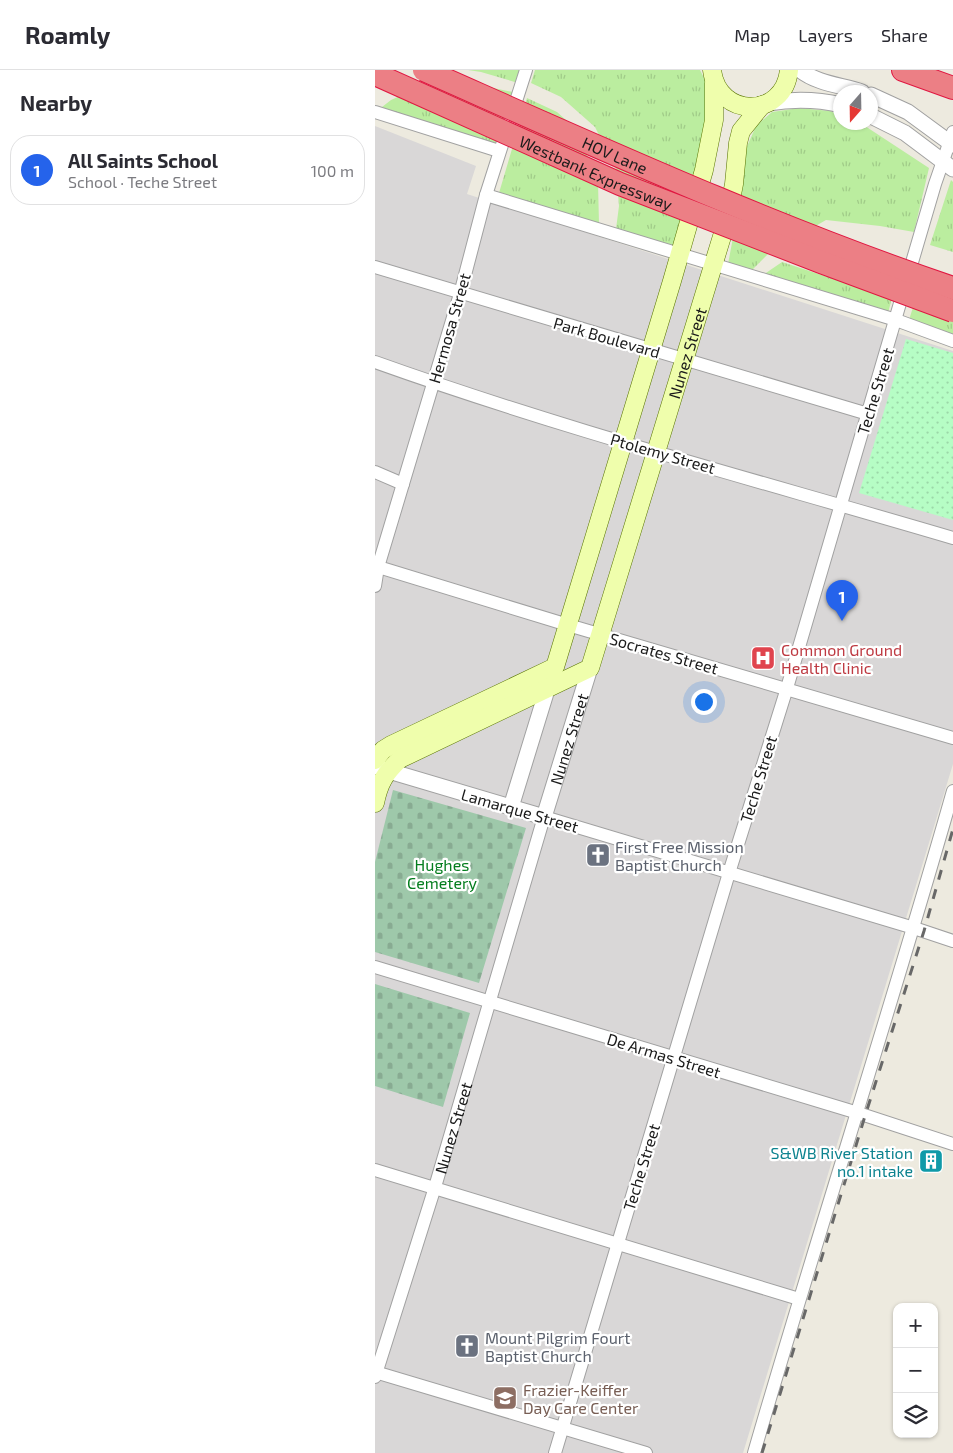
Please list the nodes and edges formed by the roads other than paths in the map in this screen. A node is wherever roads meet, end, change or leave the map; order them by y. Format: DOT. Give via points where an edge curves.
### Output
graph roads {
  1 [pos="424,70"];
  2 [pos="526,70"];
  3 [pos="789,70"];
  4 [pos="800,70"];
  5 [pos="903,70"];
  6 [pos="375,74"];
  7 [pos="711,75"];
  8 [pos="835,85"];
  9 [pos="953,88"];
  10 [pos="878,98"];
  11 [pos="765,104"];
  12 [pos="833,104"];
  13 [pos="375,112"];
  14 [pos="878,120"];
  15 [pos="952,140"];
  16 [pos="499,151"];
  17 [pos="948,166"];
  18 [pos="486,195"];
  19 [pos="680,254"];
  20 [pos="714,264"];
  21 [pos="375,267"];
  22 [pos="953,288"];
  23 [pos="460,294"];
  24 [pos="953,311"];
  25 [pos="896,320"];
  26 [pos="953,341"];
  27 [pos="651,350"];
  28 [pos="685,359"];
  29 [pos="375,362"];
  30 [pos="433,383"];
  31 [pos="868,414"];
  32 [pos="623,442"];
  33 [pos="657,452"];
  34 [pos="375,472"];
  35 [pos="403,484"];
  36 [pos="840,505"];
  37 [pos="953,538"];
  38 [pos="377,567"];
  39 [pos="375,586"];
  40 [pos="568,625"];
  41 [pos="601,635"];
  42 [pos="555,667"];
  43 [pos="590,668"];
  44 [pos="548,687"];
  45 [pos="787,688"];
  46 [pos="953,738"];
  47 [pos="379,766"];
  48 [pos="953,791"];
  49 [pos="375,803"];
  50 [pos="511,807"];
  51 [pos="544,817"];
  52 [pos="729,873"];
  53 [pos="914,928"];
  54 [pos="953,941"];
  55 [pos="375,967"];
  56 [pos="489,1001"];
  57 [pos="674,1058"];
  58 [pos="858,1113"];
  59 [pos="953,1144"];
  60 [pos="375,1170"];
  61 [pos="435,1187"];
  62 [pos="618,1242"];
  63 [pos="799,1299"];
  64 [pos="376,1374"];
  65 [pos="562,1428"];
  66 [pos="555,1453"];
  67 [pos="646,1453"];
  68 [pos="754,1453"];
  1 -- 22 [label="highway, HOV Lane, bridge" via="629,161 808,234"];
  2 -- 16 [label="street, Hermosa Street"];
  3 -- 11 [label="main road, Nunez Street" via="783,90"];
  4 -- 8 [label="street" via="810,78"];
  5 -- 9 [label="highway"];
  6 -- 24 [label="highway, Westbank Expressway, bridge" via="620,184"];
  7 -- 11 [label="main road" via="721,94 737,105"];
  7 -- 19 [label="main road" via="714,120 708,155"];
  10 -- 15 [label="street" via="908,112"];
  11 -- 12 [label="street" via="788,100"];
  11 -- 20 [label="main road, Nunez Street" via="741,131 729,211"];
  13 -- 16 [label="street"];
  14 -- 17 [label="street" via="905,134"];
  15 -- 17 [label="street, Teche Street"];
  16 -- 18 [label="street, Hermosa Street"];
  17 -- 25 [label="street, Teche Street"];
  18 -- 19 [label="street"];
  18 -- 23 [label="street, Hermosa Street"];
  19 -- 20 [label="street"];
  19 -- 27 [label="main road"];
  20 -- 25 [label="street"];
  20 -- 28 [label="main road, Nunez Street"];
  21 -- 23 [label="street, Park Boulevard"];
  23 -- 27 [label="street, Park Boulevard"];
  23 -- 30 [label="street, Hermosa Street"];
  25 -- 26 [label="street"];
  25 -- 31 [label="street, Teche Street"];
  27 -- 28 [label="street, Park Boulevard"];
  27 -- 32 [label="main road"];
  28 -- 31 [label="street, Park Boulevard"];
  28 -- 33 [label="main road, Nunez Street"];
  29 -- 30 [label="street, Ptolemy Street"];
  30 -- 32 [label="street, Ptolemy Street"];
  30 -- 35 [label="street, Hermosa Street"];
  31 -- 36 [label="street, Teche Street"];
  32 -- 33 [label="street, Ptolemy Street"];
  32 -- 40 [label="main road"];
  33 -- 36 [label="street, Ptolemy Street"];
  33 -- 41 [label="main road, Nunez Street"];
  34 -- 35 [label="street"];
  35 -- 38 [label="street, Hermosa Street"];
  36 -- 37 [label="street, Ptolemy Street"];
  36 -- 45 [label="street, Teche Street"];
  38 -- 39 [label="street, Hermosa Street"];
  38 -- 40 [label="street, Socrates Street"];
  40 -- 41 [label="street, Socrates Street"];
  40 -- 42 [label="main road"];
  41 -- 43 [label="main road, Nunez Street"];
  41 -- 45 [label="street, Socrates Street"];
  42 -- 44 [label="street"];
  42 -- 47 [label="main road" via="391,745 383,750"];
  43 -- 44 [label="main road"];
  43 -- 51 [label="street, Nunez Street"];
  44 -- 47 [label="main road" via="400,760"];
  44 -- 50 [label="street"];
  45 -- 46 [label="street, Socrates Street"];
  45 -- 52 [label="street, Teche Street"];
  47 -- 49 [label="main road"];
  47 -- 50 [label="street, Lamarque Street"];
  48 -- 53 [label="street"];
  50 -- 51 [label="street, Lamarque Street"];
  51 -- 52 [label="street, Lamarque Street"];
  51 -- 56 [label="street, Nunez Street"];
  52 -- 53 [label="street, Lamarque Street"];
  52 -- 57 [label="street, Teche Street"];
  53 -- 54 [label="street, Lamarque Street"];
  53 -- 58 [label="street"];
  55 -- 56 [label="street, De Armas Street"];
  56 -- 57 [label="street, De Armas Street"];
  56 -- 61 [label="street, Nunez Street"];
  57 -- 58 [label="street, De Armas Street"];
  57 -- 62 [label="street, Teche Street"];
  58 -- 59 [label="street, De Armas Street"];
  58 -- 63 [label="street"];
  60 -- 61 [label="street"];
  61 -- 62 [label="street"];
  61 -- 64 [label="street, Nunez Street"];
  62 -- 63 [label="street"];
  62 -- 65 [label="street, Teche Street"];
  63 -- 68 [label="street"];
  64 -- 65 [label="street"];
  65 -- 66 [label="street, Teche Street"];
  65 -- 67 [label="street"];
}
